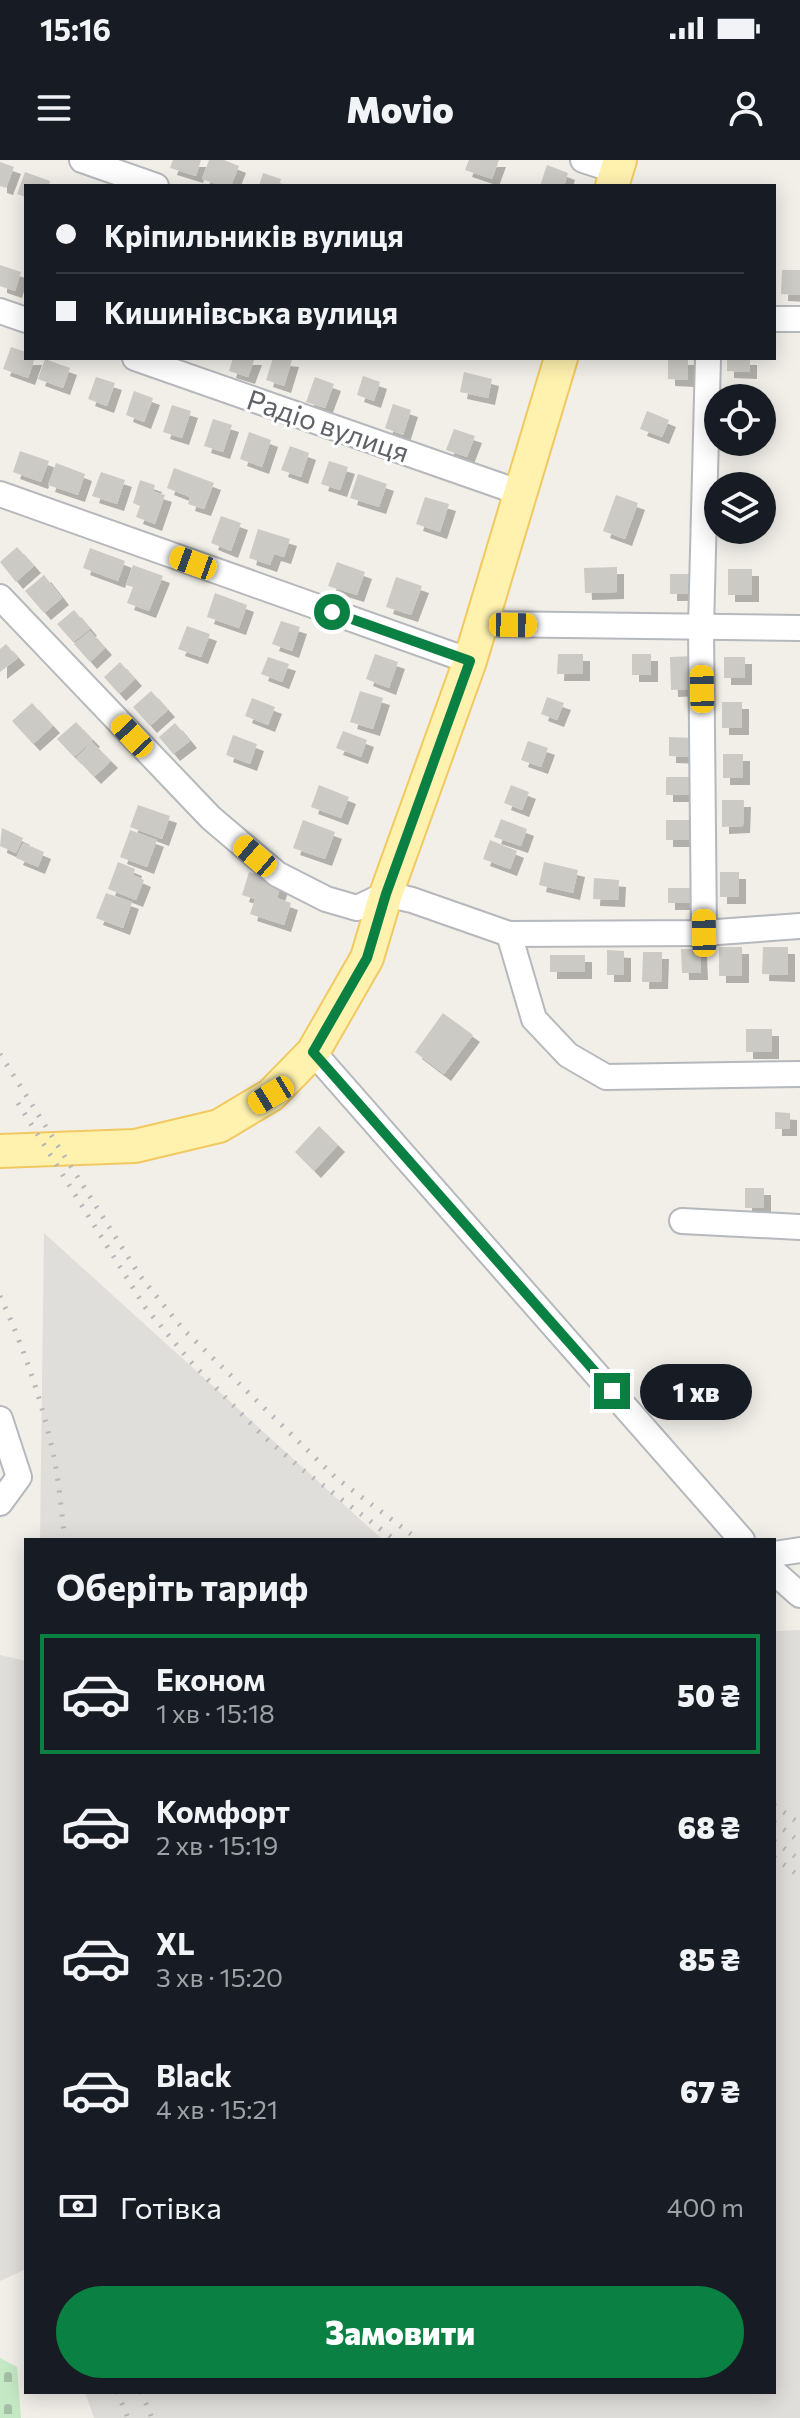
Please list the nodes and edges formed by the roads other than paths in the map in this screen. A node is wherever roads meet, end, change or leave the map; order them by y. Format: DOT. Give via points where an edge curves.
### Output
graph roads {
  1 [pos="82,160"];
  2 [pos="583,160"];
  3 [pos="617,172"];
  4 [pos="150,184"];
  5 [pos="0,311"];
  6 [pos="24,319"];
  7 [pos="776,319"];
  8 [pos="800,319"];
  9 [pos="141,360"];
  10 [pos="560,360"];
  11 [pos="708,360"];
  12 [pos="521,493"];
  13 [pos="0,494"];
  14 [pos="0,597"];
  15 [pos="481,624"];
  16 [pos="701,628"];
  17 [pos="800,628"];
  18 [pos="470,661"];
  19 [pos="386,894"];
  20 [pos="800,926"];
  21 [pos="704,933"];
  22 [pos="509,934"];
  23 [pos="313,1052"];
  24 [pos="800,1074"];
  25 [pos="0,1151"];
  26 [pos="682,1221"];
  27 [pos="800,1227"];
  28 [pos="0,1419"];
  29 [pos="0,1503"];
  30 [pos="740,1538"];
  31 [pos="800,1550"];
  32 [pos="776,1554"];
  33 [pos="776,1574"];
  34 [pos="800,1595"];
  1 -- 4 [label="street"];
  2 -- 3 [label="street"];
  5 -- 6 [label="street"];
  7 -- 8 [label="street"];
  9 -- 12 [label="street, Радіо вулиця"];
  10 -- 12 [label="main road"];
  11 -- 16 [label="street"];
  12 -- 15 [label="main road"];
  13 -- 18 [label="street"];
  14 -- 19 [label="street" via="198,806 277,874 357,908"];
  15 -- 16 [label="street"];
  15 -- 18 [label="main road"];
  16 -- 17 [label="street"];
  16 -- 21 [label="street"];
  18 -- 19 [label="main road"];
  19 -- 22 [label="street"];
  19 -- 23 [label="main road" via="367,958"];
  20 -- 21 [label="street"];
  21 -- 22 [label="street"];
  22 -- 24 [label="street" via="534,1019 568,1055 606,1077"];
  23 -- 25 [label="main road" via="271,1095 219,1126 135,1146"];
  23 -- 30 [label="street"];
  26 -- 27 [label="street"];
  28 -- 29 [label="street" via="19,1477"];
  31 -- 32 [label="street"];
  33 -- 34 [label="street"];
}
